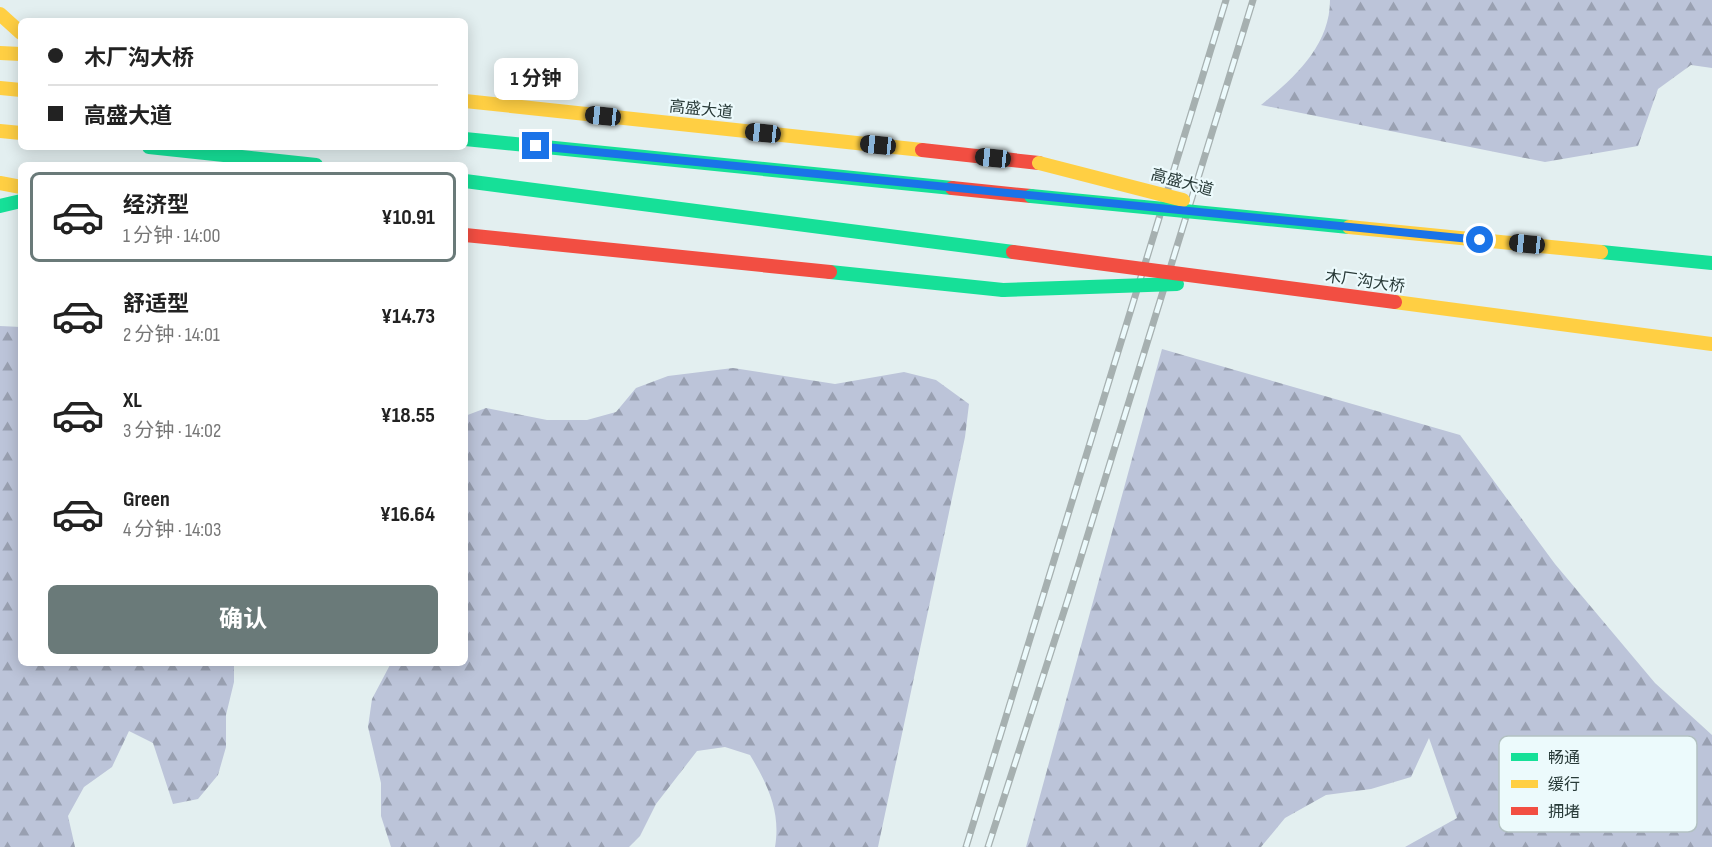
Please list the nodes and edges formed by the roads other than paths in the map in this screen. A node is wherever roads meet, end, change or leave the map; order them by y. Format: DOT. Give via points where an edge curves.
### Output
graph roads {
  1 [pos="0,14"];
  2 [pos="18,30"];
  3 [pos="0,53"];
  4 [pos="18,54"];
  5 [pos="0,88"];
  6 [pos="18,90"];
  7 [pos="468,101"];
  8 [pos="0,131"];
  9 [pos="18,133"];
  10 [pos="468,139"];
  11 [pos="177,150"];
  12 [pos="288,162"];
  13 [pos="468,181"];
  14 [pos="0,183"];
  15 [pos="18,186"];
  16 [pos="18,202"];
  17 [pos="0,206"];
  18 [pos="1249,218"];
  19 [pos="468,235"];
  20 [pos="1712,263"];
  21 [pos="1240,282"];
  22 [pos="1712,344"];
  1 -- 2 [label="main road"];
  3 -- 4 [label="main road"];
  5 -- 6 [label="main road"];
  7 -- 18 [label="main road, 高盛大道, bridge" via="1039,163"];
  8 -- 9 [label="main road"];
  10 -- 18 [label="main road, bridge"];
  11 -- 12 [label="main road"];
  13 -- 21 [label="main road, 木厂沟大桥, bridge"];
  14 -- 15 [label="main road"];
  16 -- 17 [label="main road"];
  18 -- 20 [label="main road, bridge"];
  19 -- 21 [label="main road, bridge" via="1003,290"];
  21 -- 22 [label="main road, 木厂沟大桥, bridge"];
}
